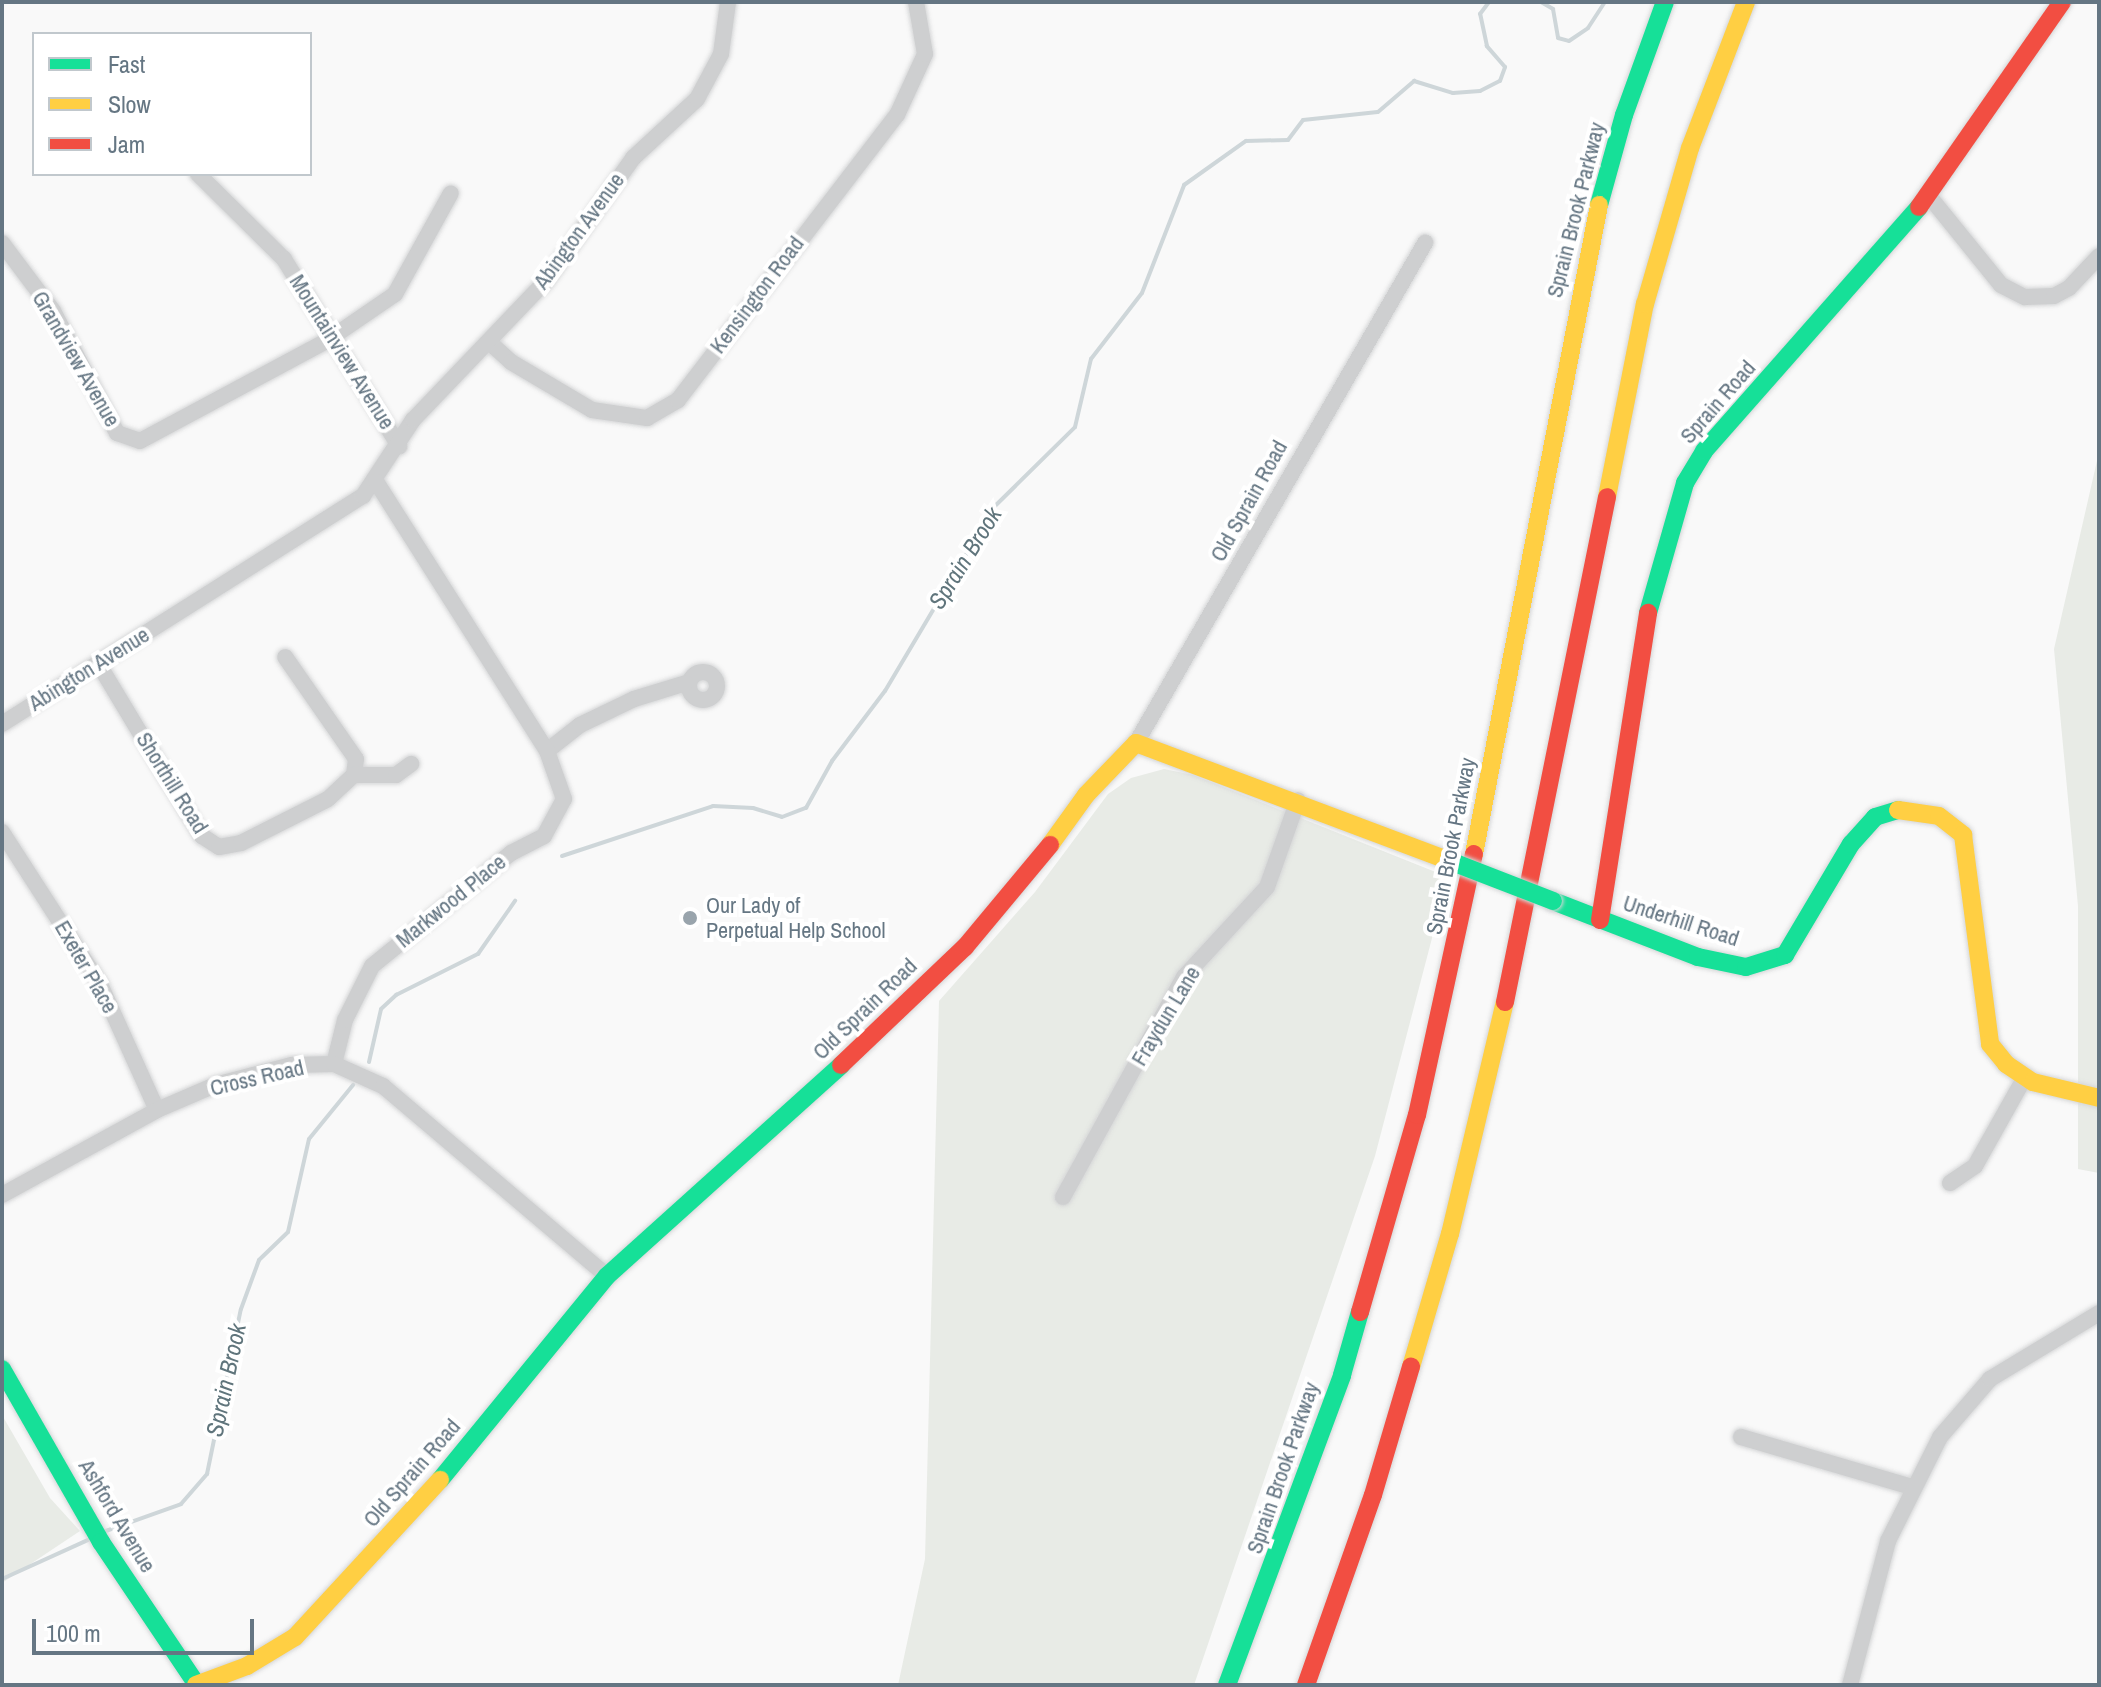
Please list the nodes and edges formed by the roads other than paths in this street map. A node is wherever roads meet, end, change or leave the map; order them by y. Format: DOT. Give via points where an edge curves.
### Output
graph roads {
  1 [pos="728,2"];
  2 [pos="916,2"];
  3 [pos="1665,2"];
  4 [pos="1746,2"];
  5 [pos="2062,2"];
  6 [pos="200,176"];
  7 [pos="451,193"];
  8 [pos="1929,196"];
  9 [pos="2,243"];
  10 [pos="1425,243"];
  11 [pos="2099,256"];
  12 [pos="335,336"];
  13 [pos="489,342"];
  14 [pos="399,446"];
  15 [pos="376,482"];
  16 [pos="285,657"];
  17 [pos="98,663"];
  18 [pos="686,683"];
  19 [pos="2,724"];
  20 [pos="1136,743"];
  21 [pos="547,751"];
  22 [pos="411,764"];
  23 [pos="354,775"];
  24 [pos="1298,801"];
  25 [pos="2,832"];
  26 [pos="1600,920"];
  27 [pos="334,1064"];
  28 [pos="2025,1077"];
  29 [pos="2099,1098"];
  30 [pos="157,1110"];
  31 [pos="1950,1183"];
  32 [pos="2,1195"];
  33 [pos="1063,1197"];
  34 [pos="607,1276"];
  35 [pos="2099,1313"];
  36 [pos="2,1369"];
  37 [pos="8,1392"];
  38 [pos="1741,1437"];
  39 [pos="1912,1487"];
  40 [pos="196,1685"];
  41 [pos="1227,1685"];
  42 [pos="1306,1685"];
  43 [pos="1850,1685"];
  1 -- 13 [label="street, Abington Avenue" via="721,54 697,99 633,158 545,282"];
  2 -- 13 [label="street, Kensington Road" via="925,54 897,115 678,400 647,418 592,410 511,362"];
  3 -- 41 [label="main road, Sprain Brook Parkway" via="1624,115 1592,231 1467,889 1417,1115 1342,1375"];
  4 -- 42 [label="main road" via="1690,148 1635,344 1521,931 1457,1208 1390,1443"];
  5 -- 8 [label="main road, Sprain Road"];
  6 -- 12 [label="street, Mountainview Avenue" via="284,259"];
  7 -- 12 [label="street, Grandview Avenue" via="395,294"];
  8 -- 11 [label="street" via="2001,285 2025,297 2054,296 2069,288"];
  8 -- 26 [label="main road, Sprain Road" via="1704,451 1685,483 1650,602"];
  9 -- 12 [label="street, Grandview Avenue" via="53,311 117,433 140,441"];
  10 -- 20 [label="street, Old Sprain Road"];
  12 -- 14 [label="street, Mountainview Avenue"];
  13 -- 14 [label="street, Abington Avenue" via="413,420"];
  14 -- 15 [label="street, Mountainview Avenue"];
  15 -- 17 [label="street, Abington Avenue" via="350,505"];
  15 -- 21 [label="street"];
  16 -- 23 [label="street" via="356,759"];
  17 -- 19 [label="street, Abington Avenue"];
  17 -- 23 [label="street, Shorthill Road" via="202,836 219,847 241,843 328,799"];
  18 -- 21 [label="street" via="634,699 580,725"];
  20 -- 24 [label="main road, Underhill Road"];
  20 -- 34 [label="main road, Old Sprain Road" via="1086,795 1013,895 965,947 775,1128"];
  21 -- 27 [label="street, Markwood Place" via="564,799 544,836 511,853 372,966 345,1020"];
  22 -- 23 [label="street" via="396,775"];
  24 -- 26 [label="main road, Underhill Road, bridge"];
  24 -- 33 [label="street, Fraydun Lane" via="1267,887 1184,977"];
  25 -- 30 [label="street, Exeter Place" via="100,984"];
  26 -- 28 [label="main road, Underhill Road" via="1698,957 1746,967 1773,961 1785,955 1801,934 1851,844 1875,817 1902,809 1939,816 1963,835 1968,850 1980,995 1990,1044"];
  27 -- 30 [label="street, Cross Road" via="292,1065 215,1085"];
  27 -- 34 [label="street, Cross Road" via="383,1086"];
  28 -- 29 [label="main road, Underhill Road"];
  28 -- 31 [label="street" via="1975,1166"];
  30 -- 32 [label="street, Cross Road"];
  34 -- 40 [label="main road, Old Sprain Road" via="417,1508 295,1637 247,1666"];
  35 -- 39 [label="street" via="1990,1379 1940,1437"];
  36 -- 37 [label="main road, Ashford Avenue"];
  37 -- 40 [label="main road, Ashford Avenue"];
  38 -- 39 [label="street"];
  39 -- 43 [label="street" via="1888,1541"];
}
